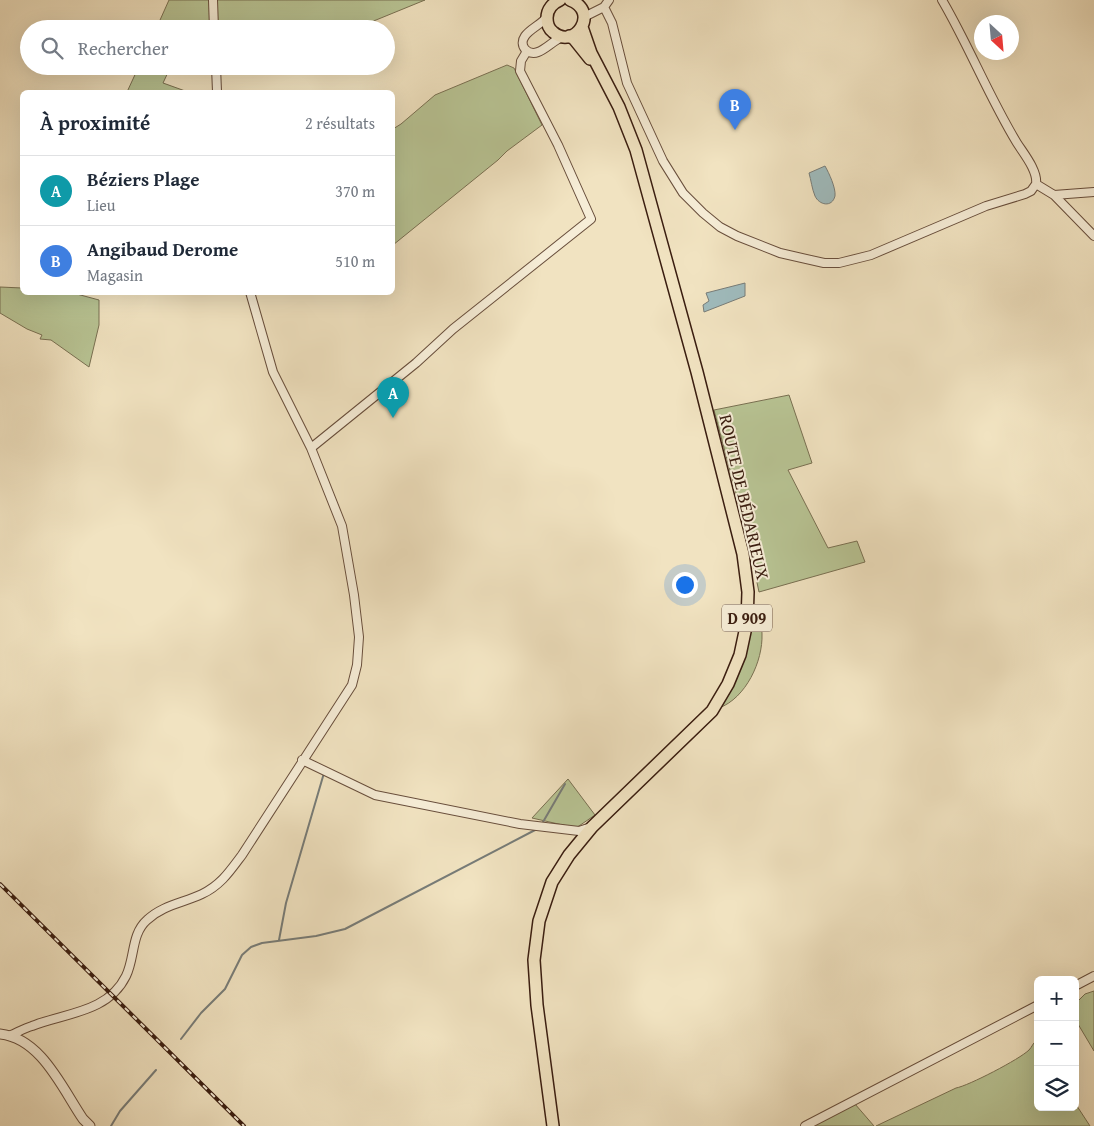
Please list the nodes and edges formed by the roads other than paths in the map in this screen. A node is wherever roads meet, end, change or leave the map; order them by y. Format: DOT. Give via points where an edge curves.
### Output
graph roads {
  1 [pos="213,0"];
  2 [pos="559,0"];
  3 [pos="570,0"];
  4 [pos="942,0"];
  5 [pos="607,3"];
  6 [pos="546,10"];
  7 [pos="214,20"];
  8 [pos="583,22"];
  9 [pos="565,36"];
  10 [pos="527,51"];
  11 [pos="600,72"];
  12 [pos="216,75"];
  13 [pos="217,90"];
  14 [pos="1036,184"];
  15 [pos="1094,192"];
  16 [pos="1054,195"];
  17 [pos="1094,236"];
  18 [pos="251,295"];
  19 [pos="311,448"];
  20 [pos="302,760"];
  21 [pos="592,827"];
  22 [pos="1094,976"];
  23 [pos="1079,984"];
  24 [pos="1034,1007"];
  25 [pos="0,1034"];
  26 [pos="11,1035"];
  27 [pos="90,1126"];
  28 [pos="552,1126"];
  29 [pos="805,1126"];
  1 -- 7 [label="street"];
  2 -- 6 [label="main road"];
  3 -- 8 [label="main road" via="581,7"];
  4 -- 14 [label="street" via="1029,163"];
  5 -- 8 [label="street"];
  5 -- 14 [label="street" via="627,83 672,177 702,213 720,227 758,246 824,263 850,261 986,206 1025,194"];
  6 -- 9 [label="main road, ROUTE DE BÉDARIEUX" via="547,23 553,32"];
  6 -- 10 [label="street" via="524,37 523,46"];
  8 -- 9 [label="main road" via="578,32"];
  8 -- 11 [label="main road, ROUTE DE BÉDARIEUX / D 909"];
  9 -- 10 [label="street" via="539,52 532,54"];
  9 -- 11 [label="main road, ROUTE DE BÉDARIEUX / D 909" via="574,39"];
  10 -- 19 [label="street" via="520,71 591,219"];
  11 -- 21 [label="main road, ROUTE DE BÉDARIEUX / D 909" via="619,107 636,150 697,372 743,554 748,592 747,622 740,655 712,710"];
  12 -- 13 [label="street"];
  14 -- 16 [label="street"];
  15 -- 16 [label="street"];
  16 -- 17 [label="street"];
  18 -- 19 [label="street" via="273,372"];
  19 -- 20 [label="street" via="342,526 359,637 358,665 352,685"];
  20 -- 21 [label="street" via="375,795 530,825 579,831"];
  20 -- 26 [label="street" via="224,879 202,894 168,906 146,921 137,936 124,981 112,994 96,1006 32,1025"];
  21 -- 28 [label="main road, ROUTE DE BÉDARIEUX / D 909" via="552,882 539,921 534,960"];
  22 -- 23 [label="street"];
  24 -- 29 [label="street"];
  25 -- 26 [label="street"];
  26 -- 27 [label="street" via="24,1041 44,1060"];
}
